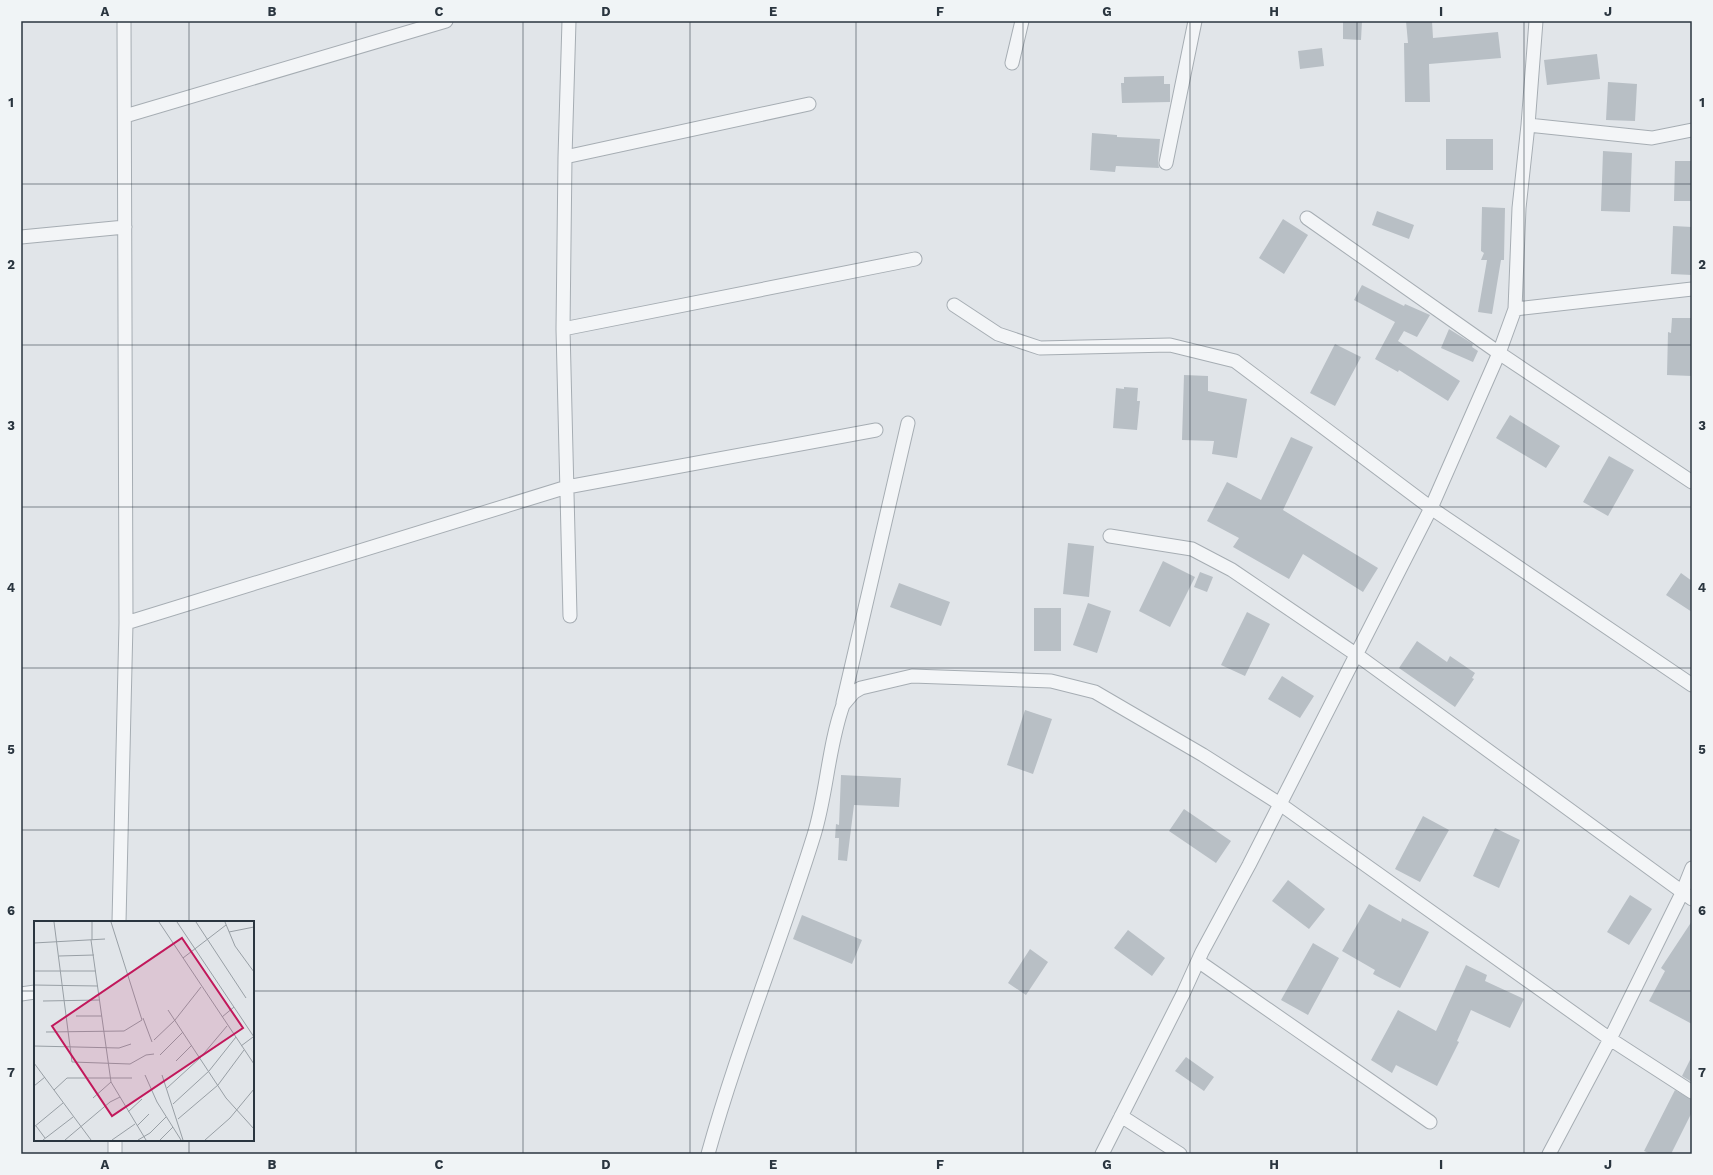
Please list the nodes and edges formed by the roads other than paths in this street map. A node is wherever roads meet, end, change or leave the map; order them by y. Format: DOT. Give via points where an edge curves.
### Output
graph roads {
  1 [pos="124,21"];
  2 [pos="446,21"];
  3 [pos="569,21"];
  4 [pos="1022,21"];
  5 [pos="1195,21"];
  6 [pos="1536,21"];
  7 [pos="1012,63"];
  8 [pos="809,104"];
  9 [pos="125,116"];
  10 [pos="1528,125"];
  11 [pos="1692,130"];
  12 [pos="565,157"];
  13 [pos="1166,163"];
  14 [pos="1307,218"];
  15 [pos="125,227"];
  16 [pos="21,237"];
  17 [pos="915,259"];
  18 [pos="1692,289"];
  19 [pos="954,305"];
  20 [pos="1516,309"];
  21 [pos="563,330"];
  22 [pos="1499,353"];
  23 [pos="908,423"];
  24 [pos="876,430"];
  25 [pos="1692,482"];
  26 [pos="567,487"];
  27 [pos="1431,508"];
  28 [pos="1110,536"];
  29 [pos="570,616"];
  30 [pos="126,623"];
  31 [pos="1357,655"];
  32 [pos="1692,685"];
  33 [pos="843,705"];
  34 [pos="1280,804"];
  35 [pos="1692,868"];
  36 [pos="1687,896"];
  37 [pos="119,921"];
  38 [pos="1198,961"];
  39 [pos="34,992"];
  40 [pos="21,994"];
  41 [pos="1610,1039"];
  42 [pos="1692,1092"];
  43 [pos="1121,1116"];
  44 [pos="1430,1122"];
  45 [pos="115,1141"];
  46 [pos="115,1154"];
  47 [pos="708,1154"];
  48 [pos="1102,1154"];
  49 [pos="1180,1154"];
  50 [pos="1549,1154"];
  1 -- 9 [label="street"];
  2 -- 9 [label="street"];
  3 -- 12 [label="street"];
  4 -- 7 [label="street"];
  5 -- 13 [label="street"];
  6 -- 10 [label="street"];
  8 -- 12 [label="street"];
  9 -- 15 [label="street"];
  10 -- 11 [label="street" via="1652,138"];
  10 -- 20 [label="street" via="1519,208"];
  12 -- 21 [label="street"];
  14 -- 22 [label="street"];
  15 -- 16 [label="street"];
  15 -- 30 [label="street"];
  17 -- 21 [label="street"];
  18 -- 20 [label="street"];
  19 -- 27 [label="street" via="998,334 1040,348 1170,345 1235,361"];
  20 -- 22 [label="street"];
  21 -- 26 [label="street"];
  22 -- 25 [label="street"];
  22 -- 27 [label="street"];
  23 -- 33 [label="street"];
  24 -- 26 [label="street"];
  26 -- 29 [label="street"];
  26 -- 30 [label="street"];
  27 -- 31 [label="street"];
  27 -- 32 [label="street"];
  28 -- 31 [label="street" via="1192,549 1232,570"];
  30 -- 37 [label="street"];
  31 -- 34 [label="street"];
  31 -- 36 [label="street"];
  33 -- 34 [label="street" via="861,688 912,676 1051,680 1095,692 1203,755"];
  33 -- 47 [label="street" via="815,831 793,904 722,1106"];
  34 -- 38 [label="street"];
  34 -- 41 [label="street"];
  35 -- 36 [label="street"];
  36 -- 41 [label="street"];
  38 -- 43 [label="street"];
  38 -- 44 [label="street"];
  39 -- 40 [label="street"];
  41 -- 42 [label="street"];
  41 -- 50 [label="street"];
  43 -- 48 [label="street"];
  43 -- 49 [label="street"];
  45 -- 46 [label="street"];
}
